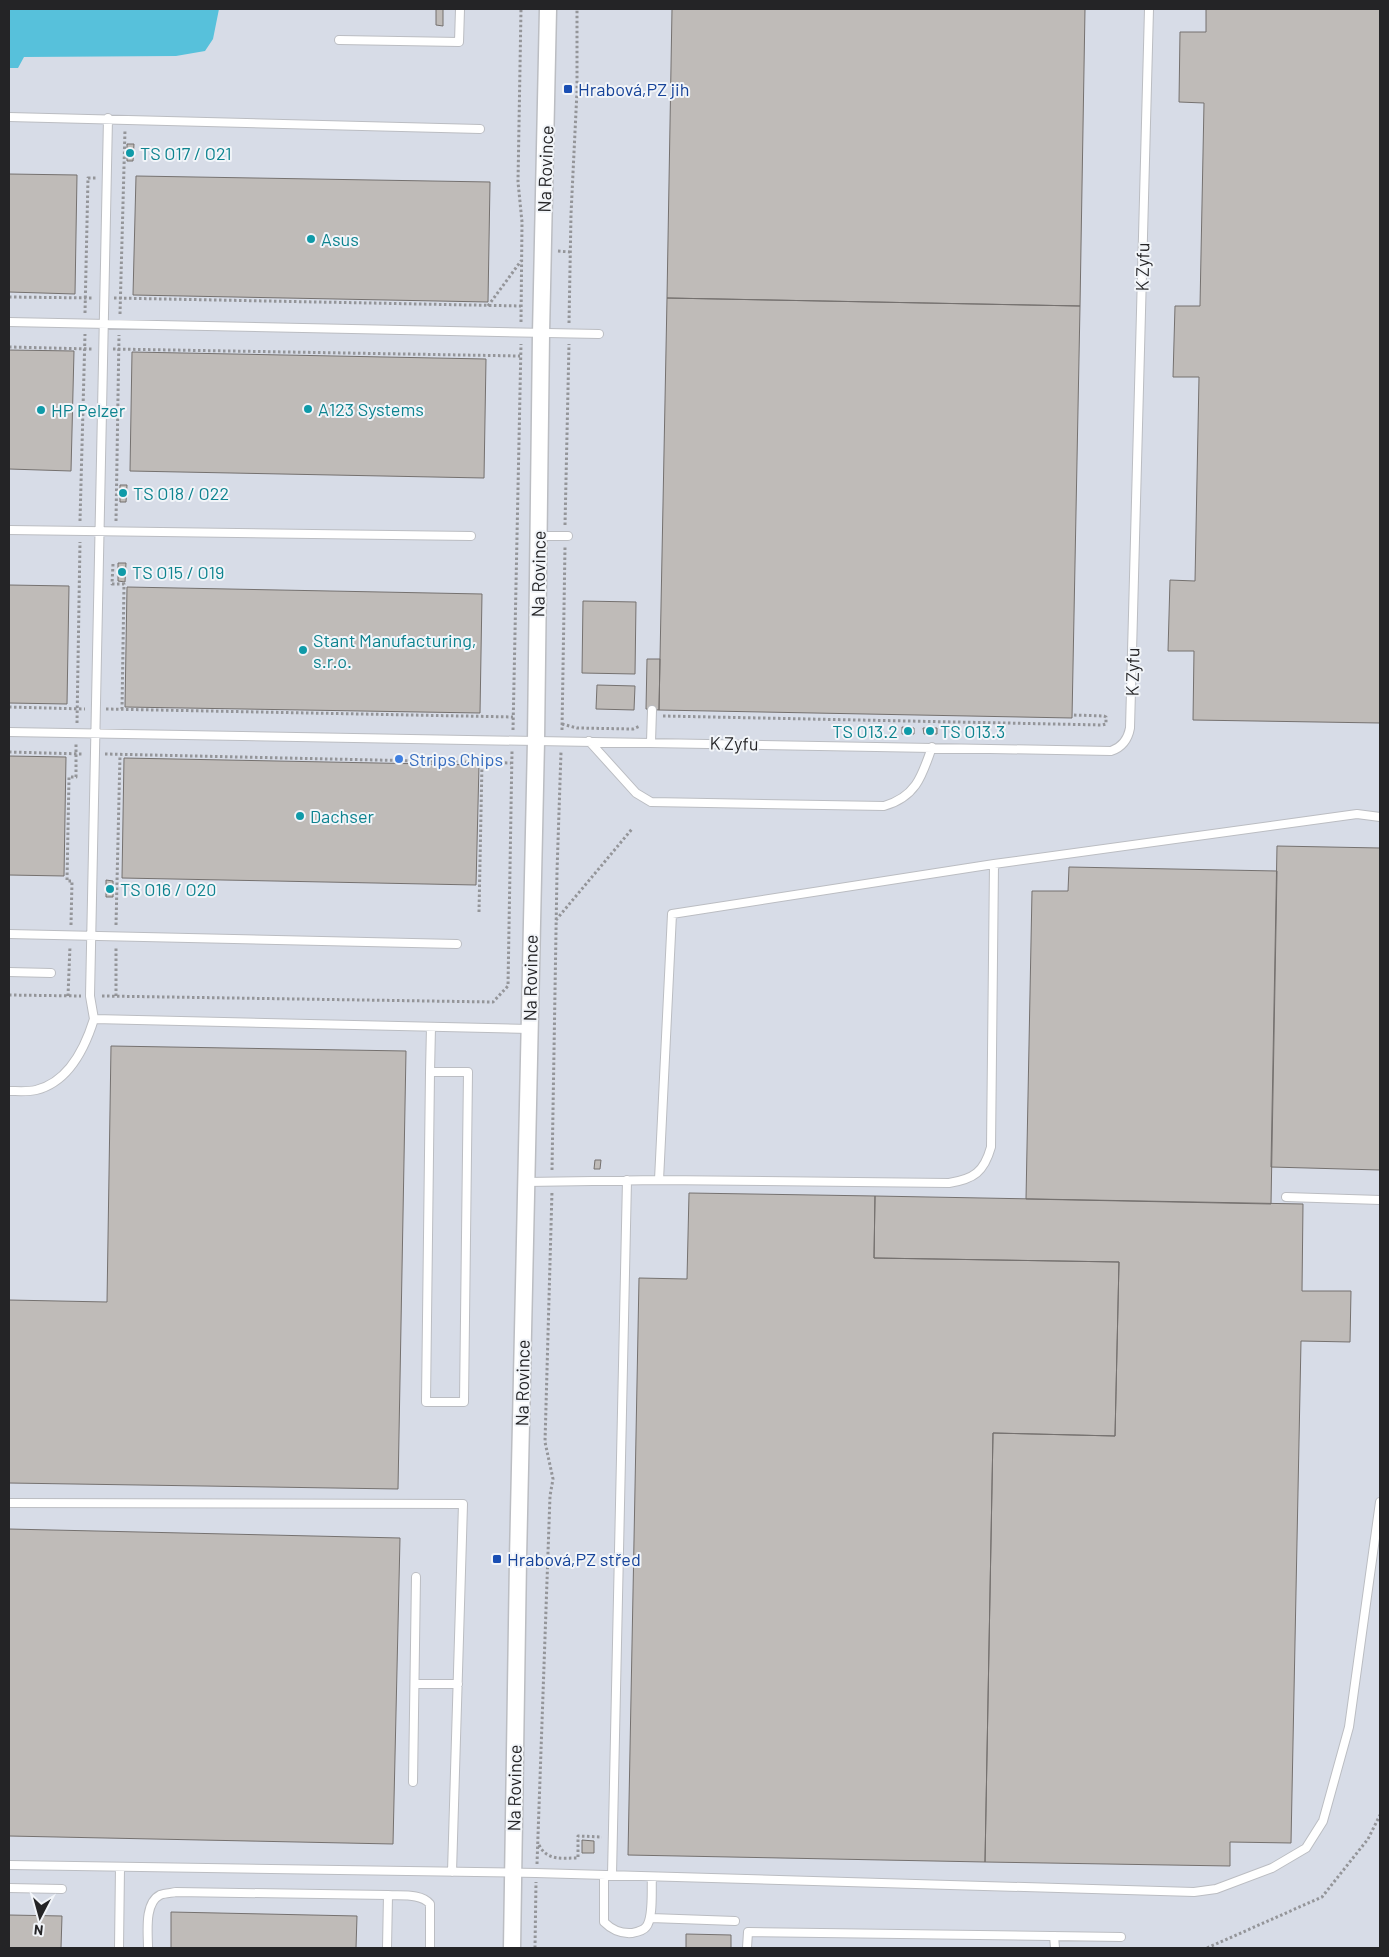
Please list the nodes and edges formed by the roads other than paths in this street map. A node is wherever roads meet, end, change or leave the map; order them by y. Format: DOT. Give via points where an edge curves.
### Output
graph roads {
  1 [pos="460,9"];
  2 [pos="548,9"];
  3 [pos="1149,9"];
  4 [pos="339,40"];
  5 [pos="9,116"];
  6 [pos="108,118"];
  7 [pos="480,129"];
  8 [pos="9,322"];
  9 [pos="103,324"];
  10 [pos="541,334"];
  11 [pos="599,334"];
  12 [pos="9,530"];
  13 [pos="99,532"];
  14 [pos="471,536"];
  15 [pos="538,536"];
  16 [pos="566,536"];
  17 [pos="652,713"];
  18 [pos="9,732"];
  19 [pos="95,735"];
  20 [pos="536,741"];
  21 [pos="590,741"];
  22 [pos="652,742"];
  23 [pos="932,747"];
  24 [pos="1380,817"];
  25 [pos="994,864"];
  26 [pos="9,934"];
  27 [pos="91,936"];
  28 [pos="456,944"];
  29 [pos="9,972"];
  30 [pos="51,973"];
  31 [pos="94,1019"];
  32 [pos="431,1026"];
  33 [pos="528,1029"];
  34 [pos="430,1072"];
  35 [pos="9,1091"];
  36 [pos="626,1180"];
  37 [pos="659,1180"];
  38 [pos="526,1182"];
  39 [pos="1286,1197"];
  40 [pos="1380,1200"];
  41 [pos="1380,1502"];
  42 [pos="9,1503"];
  43 [pos="416,1577"];
  44 [pos="415,1684"];
  45 [pos="458,1684"];
  46 [pos="414,1782"];
  47 [pos="9,1865"];
  48 [pos="120,1867"];
  49 [pos="452,1872"];
  50 [pos="512,1873"];
  51 [pos="608,1875"];
  52 [pos="652,1876"];
  53 [pos="9,1888"];
  54 [pos="62,1889"];
  55 [pos="388,1895"];
  56 [pos="651,1918"];
  57 [pos="735,1921"];
  58 [pos="1054,1936"];
  59 [pos="1121,1937"];
  60 [pos="119,1948"];
  61 [pos="148,1948"];
  62 [pos="387,1948"];
  63 [pos="430,1948"];
  64 [pos="512,1948"];
  65 [pos="747,1948"];
  66 [pos="1055,1948"];
  1 -- 4 [label="lane" via="459,42"];
  2 -- 10 [label="street, Na Rovince"];
  3 -- 23 [label="lane, K Zyfu" via="1129,732 1123,744 1112,750"];
  5 -- 6 [label="lane"];
  6 -- 7 [label="lane"];
  6 -- 9 [label="lane"];
  8 -- 9 [label="lane"];
  9 -- 10 [label="lane"];
  9 -- 13 [label="lane"];
  10 -- 11 [label="lane"];
  10 -- 15 [label="street, Na Rovince"];
  12 -- 13 [label="lane"];
  13 -- 14 [label="lane"];
  13 -- 19 [label="lane"];
  15 -- 16 [label="lane"];
  15 -- 20 [label="street, Na Rovince"];
  17 -- 22 [label="lane"];
  18 -- 19 [label="lane, K Zyfu"];
  19 -- 20 [label="lane, K Zyfu"];
  19 -- 27 [label="lane"];
  20 -- 21 [label="lane, K Zyfu"];
  20 -- 33 [label="street, Na Rovince"];
  21 -- 22 [label="lane, K Zyfu"];
  21 -- 23 [label="lane" via="636,793 651,802 855,806 884,806 896,803 910,793 919,781"];
  22 -- 23 [label="lane, K Zyfu"];
  24 -- 25 [label="lane" via="1358,814"];
  25 -- 37 [label="lane" via="672,914"];
  25 -- 37 [label="lane" via="991,1147 982,1169 972,1177 949,1183"];
  26 -- 27 [label="lane"];
  27 -- 28 [label="lane"];
  27 -- 31 [label="lane" via="90,996"];
  29 -- 30 [label="lane"];
  31 -- 32 [label="lane"];
  31 -- 35 [label="lane" via="87,1041 66,1074 52,1085 34,1091"];
  32 -- 33 [label="lane"];
  32 -- 34 [label="lane"];
  33 -- 38 [label="street, Na Rovince"];
  34 -- 34 [label="lane" via="426,1402 464,1402 468,1072"];
  36 -- 37 [label="lane"];
  36 -- 38 [label="lane"];
  36 -- 51 [label="lane" via="613,1837"];
  38 -- 50 [label="street, Na Rovince"];
  39 -- 40 [label="lane"];
  41 -- 52 [label="lane" via="1350,1727 1323,1821 1306,1848 1272,1868 1216,1889 1194,1892"];
  42 -- 45 [label="lane" via="463,1504"];
  43 -- 44 [label="lane"];
  44 -- 45 [label="lane"];
  44 -- 46 [label="lane"];
  45 -- 49 [label="lane"];
  47 -- 48 [label="lane"];
  48 -- 49 [label="lane"];
  48 -- 60 [label="lane"];
  49 -- 50 [label="lane"];
  50 -- 51 [label="lane"];
  50 -- 64 [label="street, Na Rovince"];
  51 -- 52 [label="lane"];
  51 -- 56 [label="lane" via="604,1922 612,1930 639,1932"];
  52 -- 56 [label="lane"];
  53 -- 54 [label="lane"];
  55 -- 61 [label="lane" via="176,1892 161,1895 150,1907"];
  55 -- 62 [label="lane"];
  55 -- 63 [label="lane" via="427,1900 430,1904"];
  56 -- 57 [label="lane"];
  58 -- 59 [label="lane"];
  58 -- 65 [label="lane" via="748,1932"];
  58 -- 66 [label="lane"];
}
